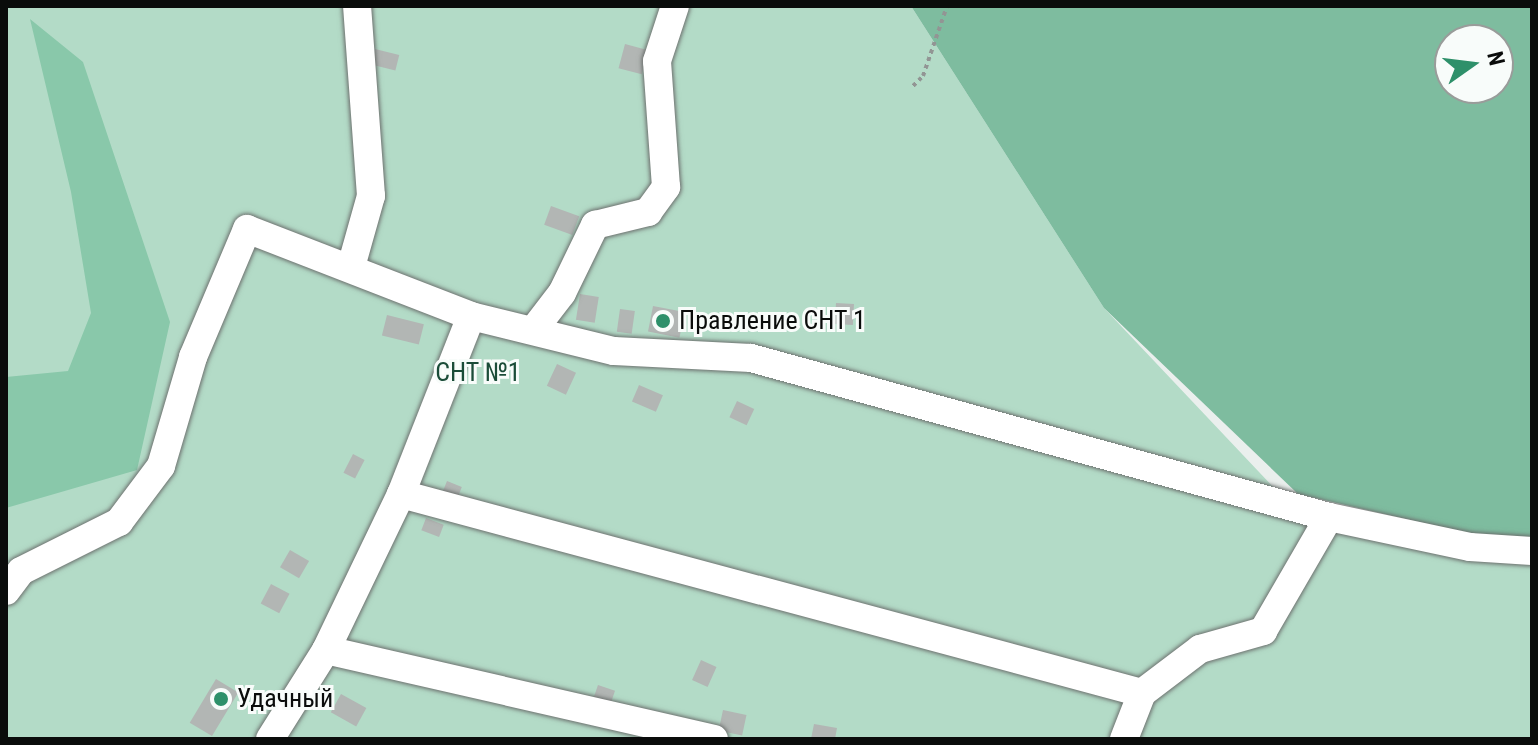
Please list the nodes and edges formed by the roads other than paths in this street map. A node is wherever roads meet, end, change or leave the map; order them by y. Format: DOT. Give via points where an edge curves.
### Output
graph roads {
  1 [pos="357,6"];
  2 [pos="675,6"];
  3 [pos="351,267"];
  4 [pos="471,316"];
  5 [pos="535,328"];
  6 [pos="401,494"];
  7 [pos="1329,517"];
  8 [pos="1532,551"];
  9 [pos="6,591"];
  10 [pos="326,650"];
  11 [pos="1142,693"];
  12 [pos="270,739"];
  13 [pos="714,739"];
  14 [pos="1124,739"];
  1 -- 3 [label="street" via="371,196"];
  2 -- 5 [label="street" via="657,61 666,187 648,212 595,225 562,293"];
  3 -- 4 [label="street"];
  3 -- 9 [label="street" via="247,229 193,357 161,466 119,522 21,571"];
  4 -- 5 [label="street"];
  4 -- 6 [label="street"];
  5 -- 7 [label="street" via="614,351 751,358"];
  6 -- 10 [label="street"];
  6 -- 11 [label="street"];
  7 -- 8 [label="street" via="1470,547"];
  7 -- 11 [label="street" via="1263,631 1200,649"];
  10 -- 12 [label="street"];
  10 -- 13 [label="street"];
  11 -- 14 [label="street"];
}
